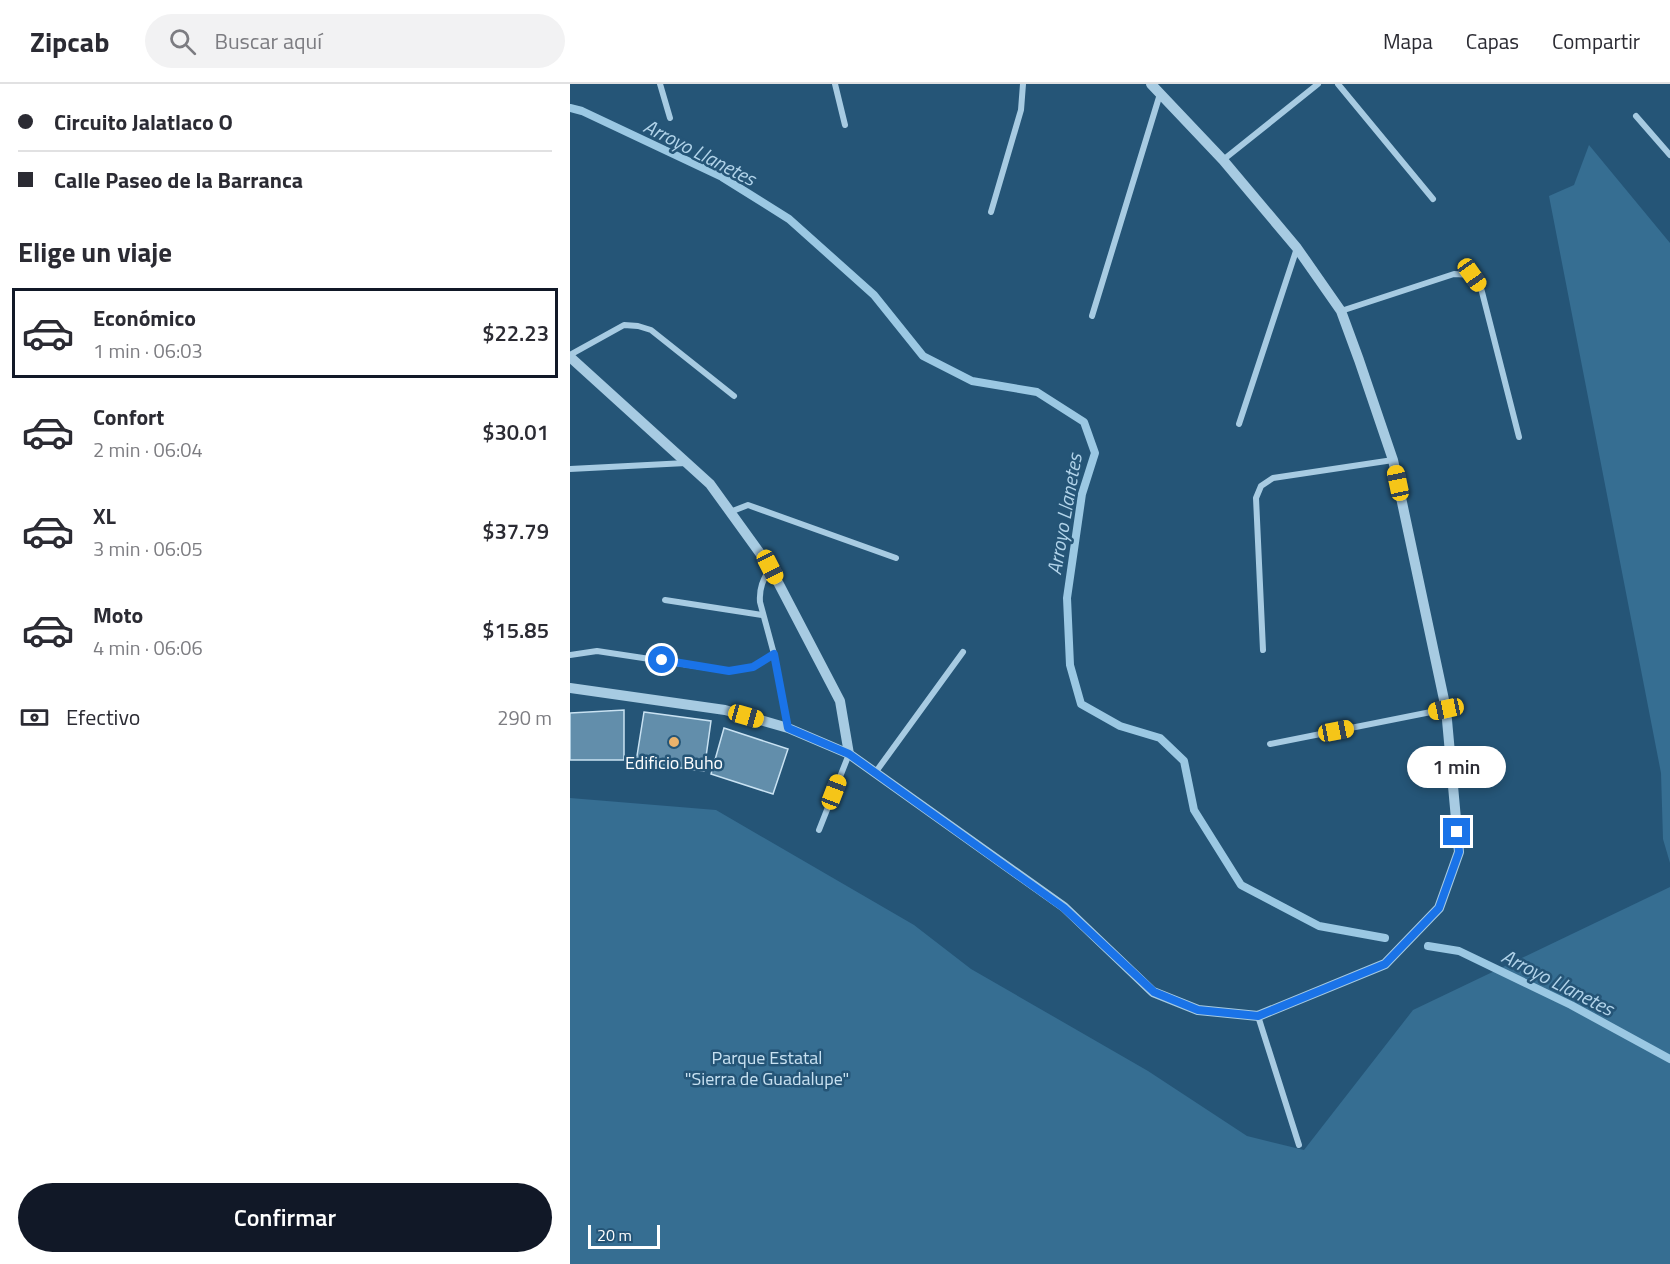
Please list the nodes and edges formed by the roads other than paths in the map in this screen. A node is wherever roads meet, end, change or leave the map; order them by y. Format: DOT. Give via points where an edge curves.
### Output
graph roads {
  1 [pos="660,84"];
  2 [pos="835,84"];
  3 [pos="1023,84"];
  4 [pos="1151,84"];
  5 [pos="1317,84"];
  6 [pos="1338,84"];
  7 [pos="1160,94"];
  8 [pos="1636,116"];
  9 [pos="670,118"];
  10 [pos="845,125"];
  11 [pos="1670,155"];
  12 [pos="1223,160"];
  13 [pos="1433,199"];
  14 [pos="992,212"];
  15 [pos="1297,248"];
  16 [pos="1341,311"];
  17 [pos="1092,316"];
  18 [pos="570,356"];
  19 [pos="734,396"];
  20 [pos="1239,423"];
  21 [pos="1519,437"];
  22 [pos="1393,460"];
  23 [pos="687,463"];
  24 [pos="570,469"];
  25 [pos="730,512"];
  26 [pos="896,558"];
  27 [pos="770,567"];
  28 [pos="664,600"];
  29 [pos="762,615"];
  30 [pos="1263,650"];
  31 [pos="963,652"];
  32 [pos="774,654"];
  33 [pos="570,655"];
  34 [pos="570,688"];
  35 [pos="1446,709"];
  36 [pos="788,728"];
  37 [pos="1270,744"];
  38 [pos="849,754"];
  39 [pos="875,773"];
  40 [pos="819,830"];
  41 [pos="1258,1016"];
  42 [pos="1299,1145"];
  1 -- 9 [label="street"];
  2 -- 10 [label="street"];
  3 -- 14 [label="street" via="1021,110"];
  4 -- 7 [label="street"];
  5 -- 12 [label="street"];
  6 -- 13 [label="street"];
  7 -- 12 [label="street"];
  7 -- 17 [label="street"];
  8 -- 11 [label="street"];
  12 -- 15 [label="street"];
  15 -- 16 [label="street"];
  15 -- 20 [label="street"];
  16 -- 21 [label="street" via="1454,274 1472,275 1481,288"];
  16 -- 22 [label="street"];
  18 -- 19 [label="street" via="624,325 638,326 651,330"];
  18 -- 23 [label="street"];
  22 -- 30 [label="street" via="1273,478 1261,486 1256,498"];
  22 -- 35 [label="street"];
  23 -- 24 [label="street"];
  23 -- 25 [label="street" via="710,484"];
  25 -- 26 [label="street" via="748,505"];
  25 -- 27 [label="street"];
  27 -- 29 [label="street" via="760,588"];
  27 -- 38 [label="street" via="840,701"];
  28 -- 29 [label="street"];
  29 -- 32 [label="street"];
  31 -- 39 [label="street"];
  32 -- 33 [label="street" via="753,667 729,671 597,651"];
  32 -- 36 [label="street"];
  34 -- 36 [label="street" via="725,710"];
  35 -- 37 [label="street"];
  35 -- 41 [label="street" via="1459,852 1439,908 1385,964"];
  36 -- 38 [label="street"];
  38 -- 39 [label="street"];
  38 -- 40 [label="street"];
  39 -- 41 [label="street" via="1064,908 1154,992 1198,1010"];
  41 -- 42 [label="street"];
}
